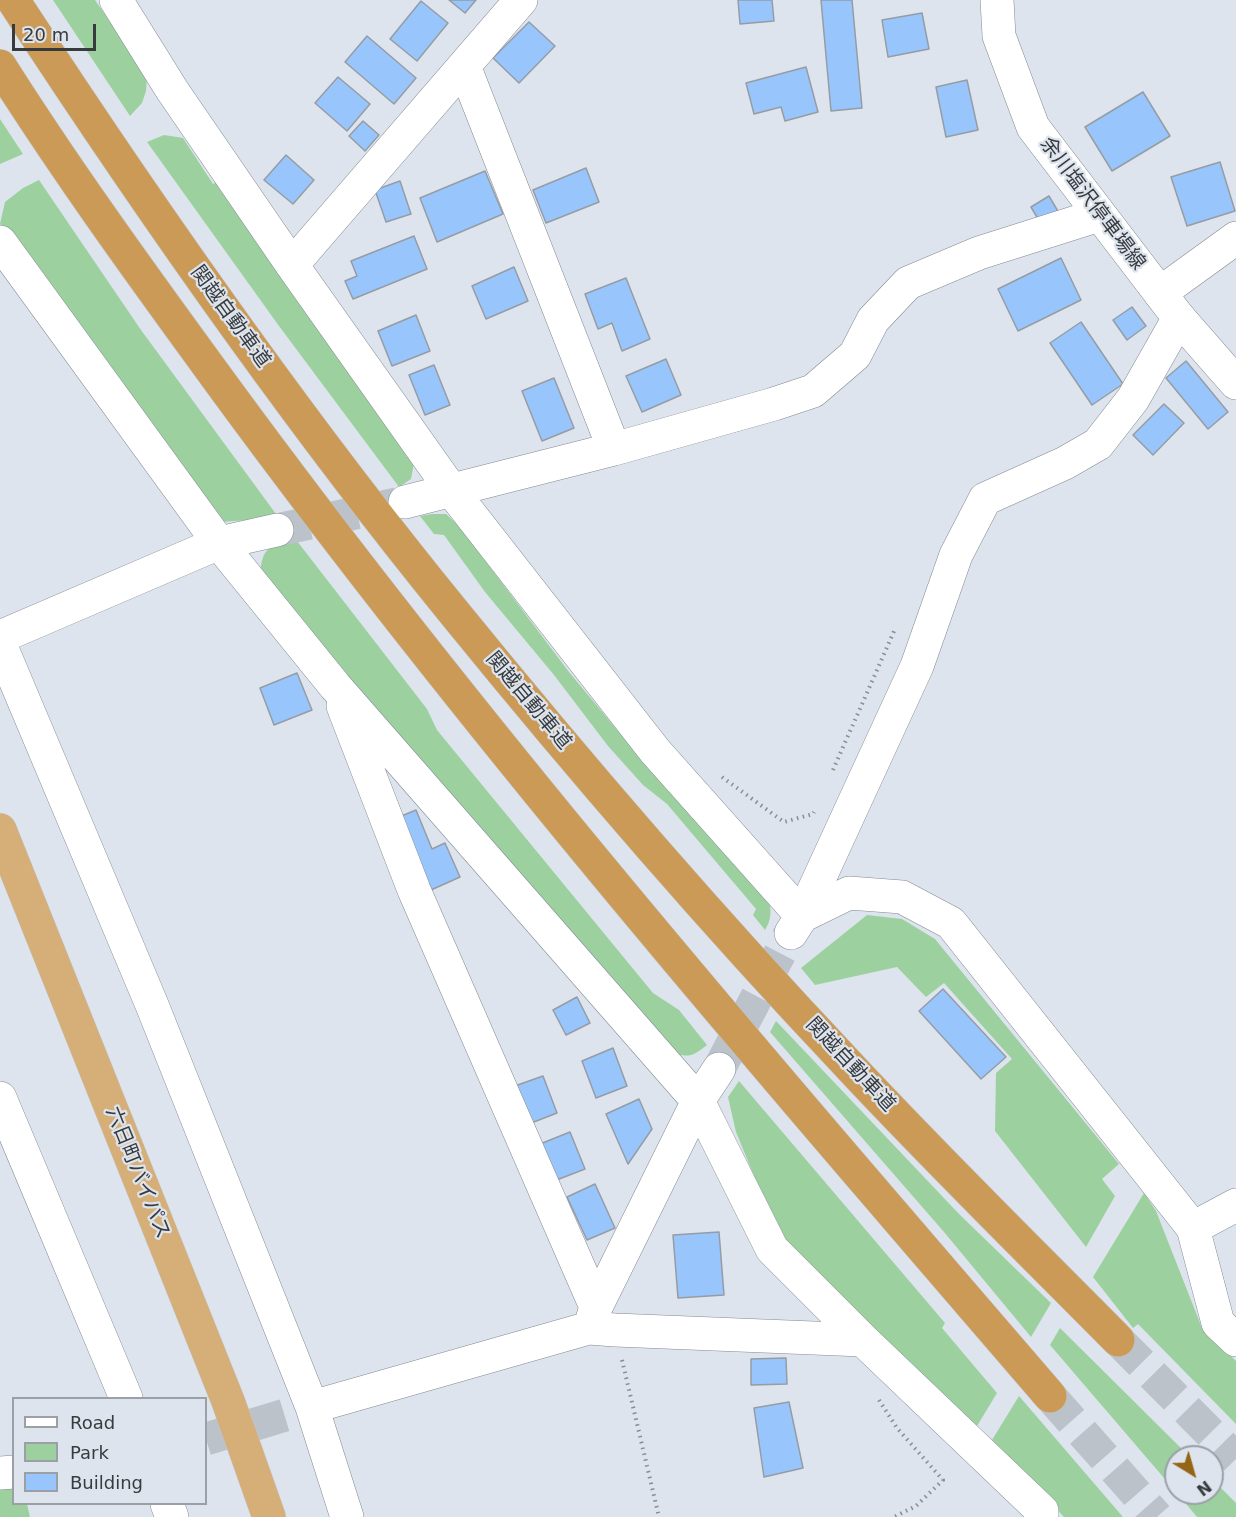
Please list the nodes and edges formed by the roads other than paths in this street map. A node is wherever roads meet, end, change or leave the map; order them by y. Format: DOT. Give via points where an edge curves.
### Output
graph roads {
  1 [pos="13,0"];
  2 [pos="116,0"];
  3 [pos="521,0"];
  4 [pos="997,0"];
  5 [pos="0,66"];
  6 [pos="464,66"];
  7 [pos="1099,215"];
  8 [pos="1236,238"];
  9 [pos="0,242"];
  10 [pos="292,265"];
  11 [pos="1169,306"];
  12 [pos="1236,383"];
  13 [pos="614,449"];
  14 [pos="452,491"];
  15 [pos="405,502"];
  16 [pos="277,530"];
  17 [pos="219,543"];
  18 [pos="0,637"];
  19 [pos="0,645"];
  20 [pos="335,686"];
  21 [pos="0,830"];
  22 [pos="796,925"];
  23 [pos="719,1069"];
  24 [pos="0,1098"];
  25 [pos="698,1101"];
  26 [pos="1236,1205"];
  27 [pos="1193,1228"];
  28 [pos="600,1322"];
  29 [pos="863,1340"];
  30 [pos="1118,1340"];
  31 [pos="1236,1340"];
  32 [pos="1050,1395"];
  33 [pos="126,1397"];
  34 [pos="312,1407"];
  35 [pos="269,1517"];
  36 [pos="347,1517"];
  37 [pos="1042,1517"];
  1 -- 30 [label="highway, 関越自動車道" via="180,248 305,420 452,609 727,932 843,1059"];
  2 -- 10 [label="street" via="172,90"];
  3 -- 6 [label="street"];
  4 -- 7 [label="street, 余川塩沢停車場線" via="999,36 1033,127"];
  5 -- 32 [label="highway" via="138,269 268,449 416,641 719,1010"];
  6 -- 10 [label="street"];
  6 -- 13 [label="street"];
  7 -- 11 [label="street, 余川塩沢停車場線"];
  7 -- 13 [label="street" via="979,253 908,283 873,320 855,355 813,391"];
  8 -- 11 [label="street"];
  9 -- 17 [label="street"];
  10 -- 14 [label="street"];
  11 -- 12 [label="street, 余川塩沢停車場線"];
  11 -- 22 [label="street" via="1134,399 1098,444 986,499 956,555 917,666"];
  13 -- 14 [label="street"];
  14 -- 15 [label="street"];
  14 -- 22 [label="street"];
  16 -- 17 [label="street"];
  17 -- 18 [label="street"];
  17 -- 20 [label="street"];
  19 -- 34 [label="street" via="152,1005"];
  20 -- 25 [label="street"];
  20 -- 28 [label="street" via="414,891"];
  21 -- 35 [label="highway, 六日町バイパス" via="224,1390"];
  22 -- 27 [label="street" via="849,893 902,897 951,924"];
  23 -- 25 [label="street"];
  24 -- 33 [label="street"];
  25 -- 28 [label="street"];
  25 -- 29 [label="street" via="772,1249"];
  26 -- 27 [label="street"];
  27 -- 31 [label="street" via="1218,1323"];
  28 -- 29 [label="street"];
  28 -- 34 [label="street"];
  29 -- 37 [label="street" via="1042,1511"];
  34 -- 36 [label="street"];
}
